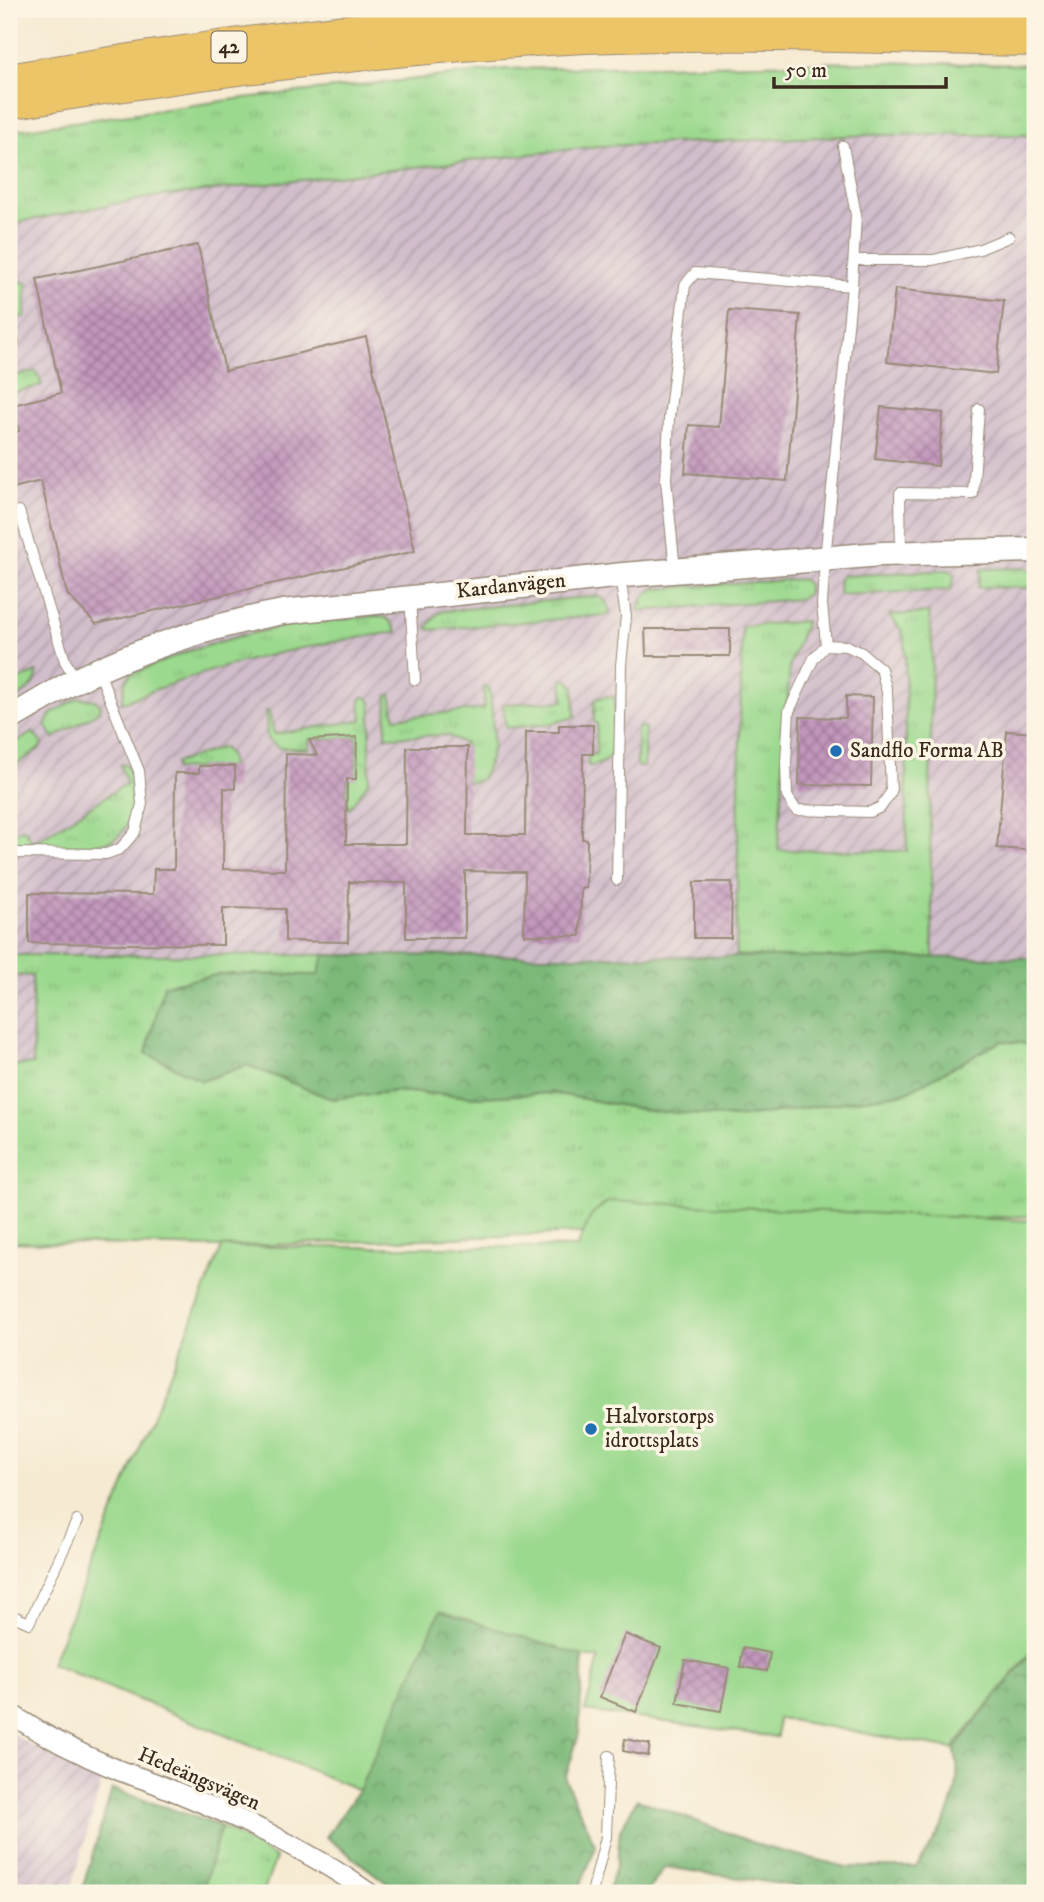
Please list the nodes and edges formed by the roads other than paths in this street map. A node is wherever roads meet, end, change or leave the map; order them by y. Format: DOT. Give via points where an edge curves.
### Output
graph roads {
  1 [pos="1035,16"];
  2 [pos="1035,40"];
  3 [pos="9,80"];
  4 [pos="9,103"];
  5 [pos="843,146"];
  6 [pos="1009,237"];
  7 [pos="854,260"];
  8 [pos="852,286"];
  9 [pos="979,409"];
  10 [pos="19,511"];
  11 [pos="1035,550"];
  12 [pos="901,553"];
  13 [pos="825,558"];
  14 [pos="675,570"];
  15 [pos="619,575"];
  16 [pos="410,597"];
  17 [pos="826,645"];
  18 [pos="87,675"];
  19 [pos="415,680"];
  20 [pos="9,719"];
  21 [pos="9,853"];
  22 [pos="617,880"];
  23 [pos="77,1521"];
  24 [pos="9,1614"];
  25 [pos="9,1713"];
  26 [pos="608,1756"];
  27 [pos="369,1893"];
  28 [pos="592,1893"];
  1 -- 3 [label="main road, 42" via="719,11 450,21 121,61"];
  2 -- 4 [label="main road, 42" via="588,37 452,45 139,82"];
  5 -- 7 [label="lane" via="856,215"];
  6 -- 7 [label="lane" via="933,260"];
  7 -- 8 [label="lane"];
  8 -- 13 [label="lane"];
  8 -- 14 [label="lane" via="695,273 685,285 666,480"];
  9 -- 12 [label="lane" via="973,494 900,493"];
  10 -- 18 [label="lane" via="65,661"];
  11 -- 12 [label="street, Kardanvägen"];
  12 -- 13 [label="street, Kardanvägen"];
  13 -- 14 [label="street, Kardanvägen"];
  13 -- 17 [label="lane" via="822,604"];
  14 -- 15 [label="street, Kardanvägen"];
  15 -- 16 [label="street, Kardanvägen"];
  15 -- 22 [label="lane" via="626,616"];
  16 -- 18 [label="street, Kardanvägen" via="251,618 178,639"];
  16 -- 19 [label="lane"];
  17 -- 17 [label="lane" via="814,658 789,710 787,796 796,810 870,812 881,807 891,792 887,692 881,669 847,646"];
  18 -- 20 [label="street, Kardanvägen"];
  18 -- 21 [label="lane" via="139,771 142,804 135,832 120,849 106,854"];
  23 -- 24 [label="lane" via="29,1623"];
  25 -- 27 [label="street, Hedeängsvägen" via="116,1769 285,1841"];
  26 -- 28 [label="lane" via="606,1837"];
}
